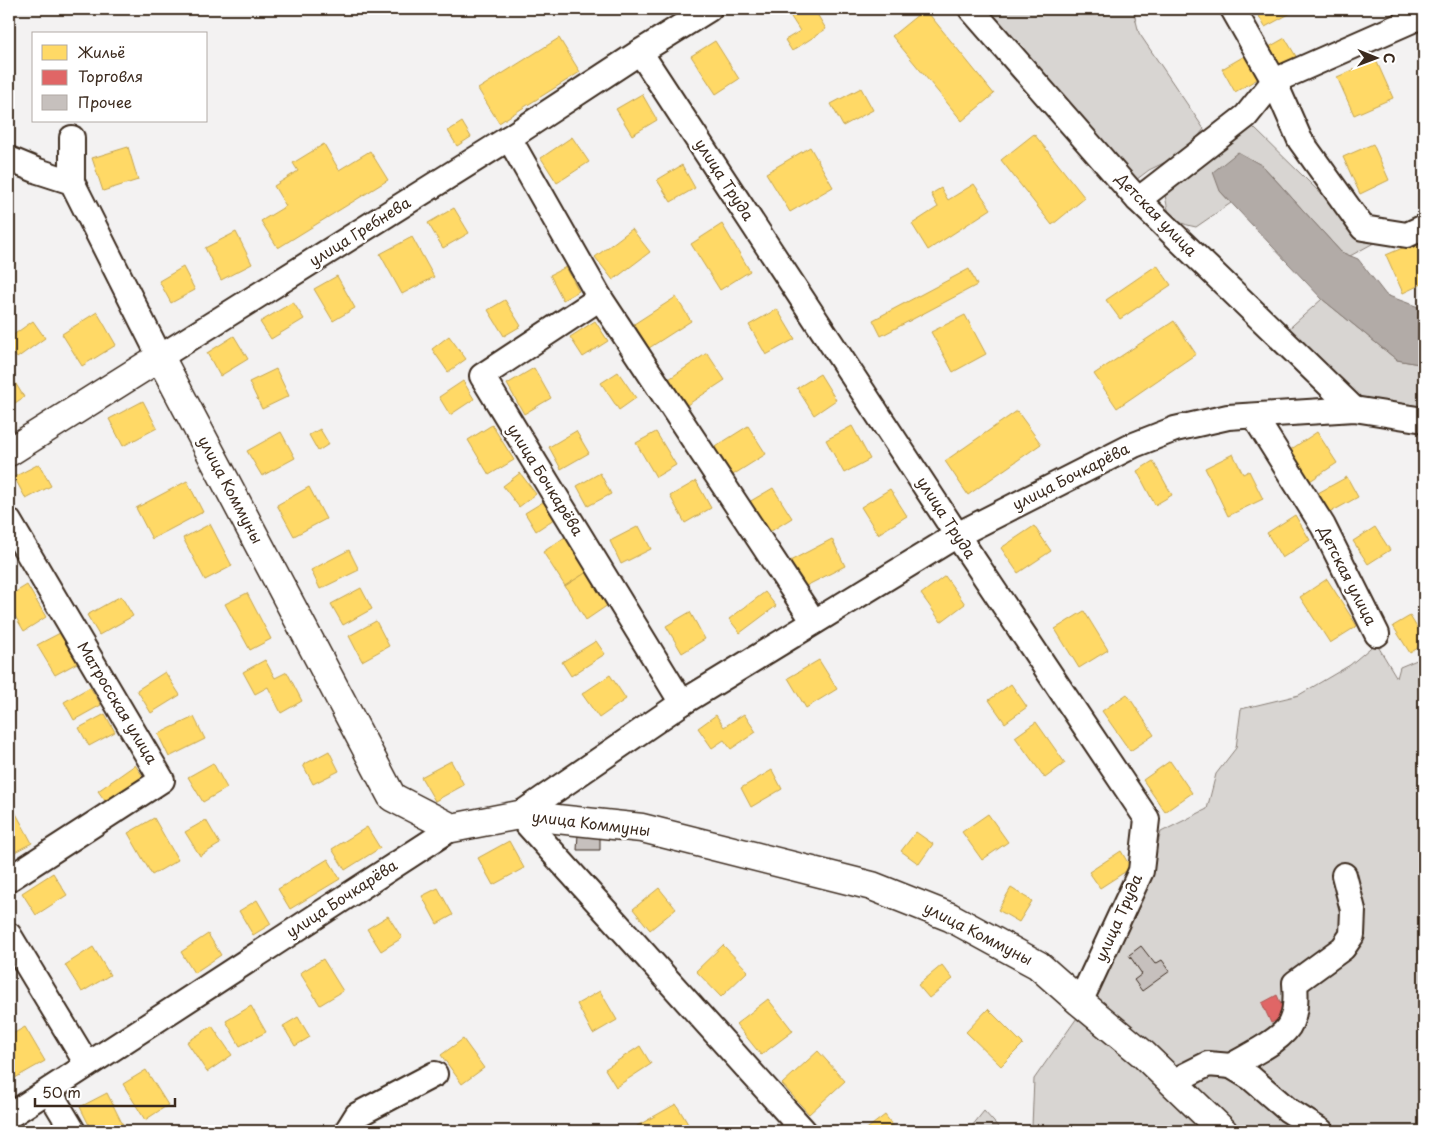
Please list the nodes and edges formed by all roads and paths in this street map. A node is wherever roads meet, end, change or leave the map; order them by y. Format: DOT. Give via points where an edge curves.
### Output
graph roads {
  1 [pos="709,9"];
  2 [pos="972,9"];
  3 [pos="1233,9"];
  4 [pos="1424,14"];
  5 [pos="640,52"];
  6 [pos="1274,81"];
  7 [pos="72,138"];
  8 [pos="509,138"];
  9 [pos="9,159"];
  10 [pos="72,182"];
  11 [pos="1138,200"];
  12 [pos="1424,227"];
  13 [pos="600,298"];
  14 [pos="160,357"];
  15 [pos="1354,409"];
  16 [pos="1254,416"];
  17 [pos="1424,420"];
  18 [pos="9,452"];
  19 [pos="9,521"];
  20 [pos="957,535"];
  21 [pos="814,622"];
  22 [pos="1377,634"];
  23 [pos="682,703"];
  24 [pos="519,815"];
  25 [pos="452,828"];
  26 [pos="1344,875"];
  27 [pos="9,879"];
  28 [pos="9,934"];
  29 [pos="1080,1002"];
  30 [pos="88,1064"];
  31 [pos="1231,1066"];
  32 [pos="434,1074"];
  33 [pos="1172,1082"];
  34 [pos="49,1091"];
  35 [pos="9,1116"];
  36 [pos="73,1131"];
  37 [pos="347,1131"];
  38 [pos="804,1131"];
  39 [pos="1223,1131"];
  40 [pos="1321,1131"];
  1 -- 5 [label="street, улица Гребнева"];
  2 -- 11 [label="street, Детская улица"];
  3 -- 6 [label="street"];
  4 -- 6 [label="street"];
  5 -- 8 [label="street, улица Гребнева"];
  5 -- 20 [label="street, улица Труда"];
  6 -- 11 [label="street" via="1246,116"];
  6 -- 12 [label="street" via="1300,140 1363,228 1407,235"];
  7 -- 10 [label="street"];
  8 -- 13 [label="street"];
  8 -- 14 [label="street, улица Гребнева"];
  9 -- 10 [label="street"];
  10 -- 14 [label="street, улица Коммуны"];
  11 -- 15 [label="street, Детская улица"];
  13 -- 21 [label="street"];
  13 -- 23 [label="street, улица Бочкарёва" via="482,376"];
  14 -- 18 [label="main road, улица Гребнева"];
  14 -- 25 [label="main road, улица Коммуны" via="392,797"];
  15 -- 16 [label="street, улица Бочкарёва"];
  15 -- 17 [label="street, улица Бочкарёва"];
  16 -- 20 [label="street, улица Бочкарёва" via="1228,417 1167,432 1134,445"];
  16 -- 22 [label="street, Детская улица" via="1323,526"];
  19 -- 27 [label="street, Матросская улица" via="162,780"];
  20 -- 21 [label="street, улица Бочкарёва"];
  20 -- 29 [label="street, улица Труда" via="1147,819 1141,872"];
  21 -- 23 [label="street, улица Бочкарёва"];
  23 -- 24 [label="street, улица Бочкарёва"];
  24 -- 25 [label="main road, улица Бочкарёва"];
  24 -- 29 [label="main road, улица Коммуны" via="642,828 872,886 950,917 1038,965"];
  24 -- 38 [label="street, улица Коммуны"];
  25 -- 30 [label="street, улица Бочкарёва"];
  26 -- 31 [label="street" via="1353,910 1352,935 1343,948 1296,983 1291,1023 1281,1036"];
  28 -- 30 [label="street"];
  29 -- 33 [label="main road, улица Коммуны"];
  30 -- 34 [label="street, улица Бочкарёва"];
  31 -- 33 [label="street" via="1208,1064"];
  31 -- 40 [label="street"];
  32 -- 37 [label="street" via="357,1115"];
  33 -- 39 [label="main road, улица Коммуны"];
  34 -- 35 [label="street, улица Бочкарёва"];
  34 -- 36 [label="street"];
}
